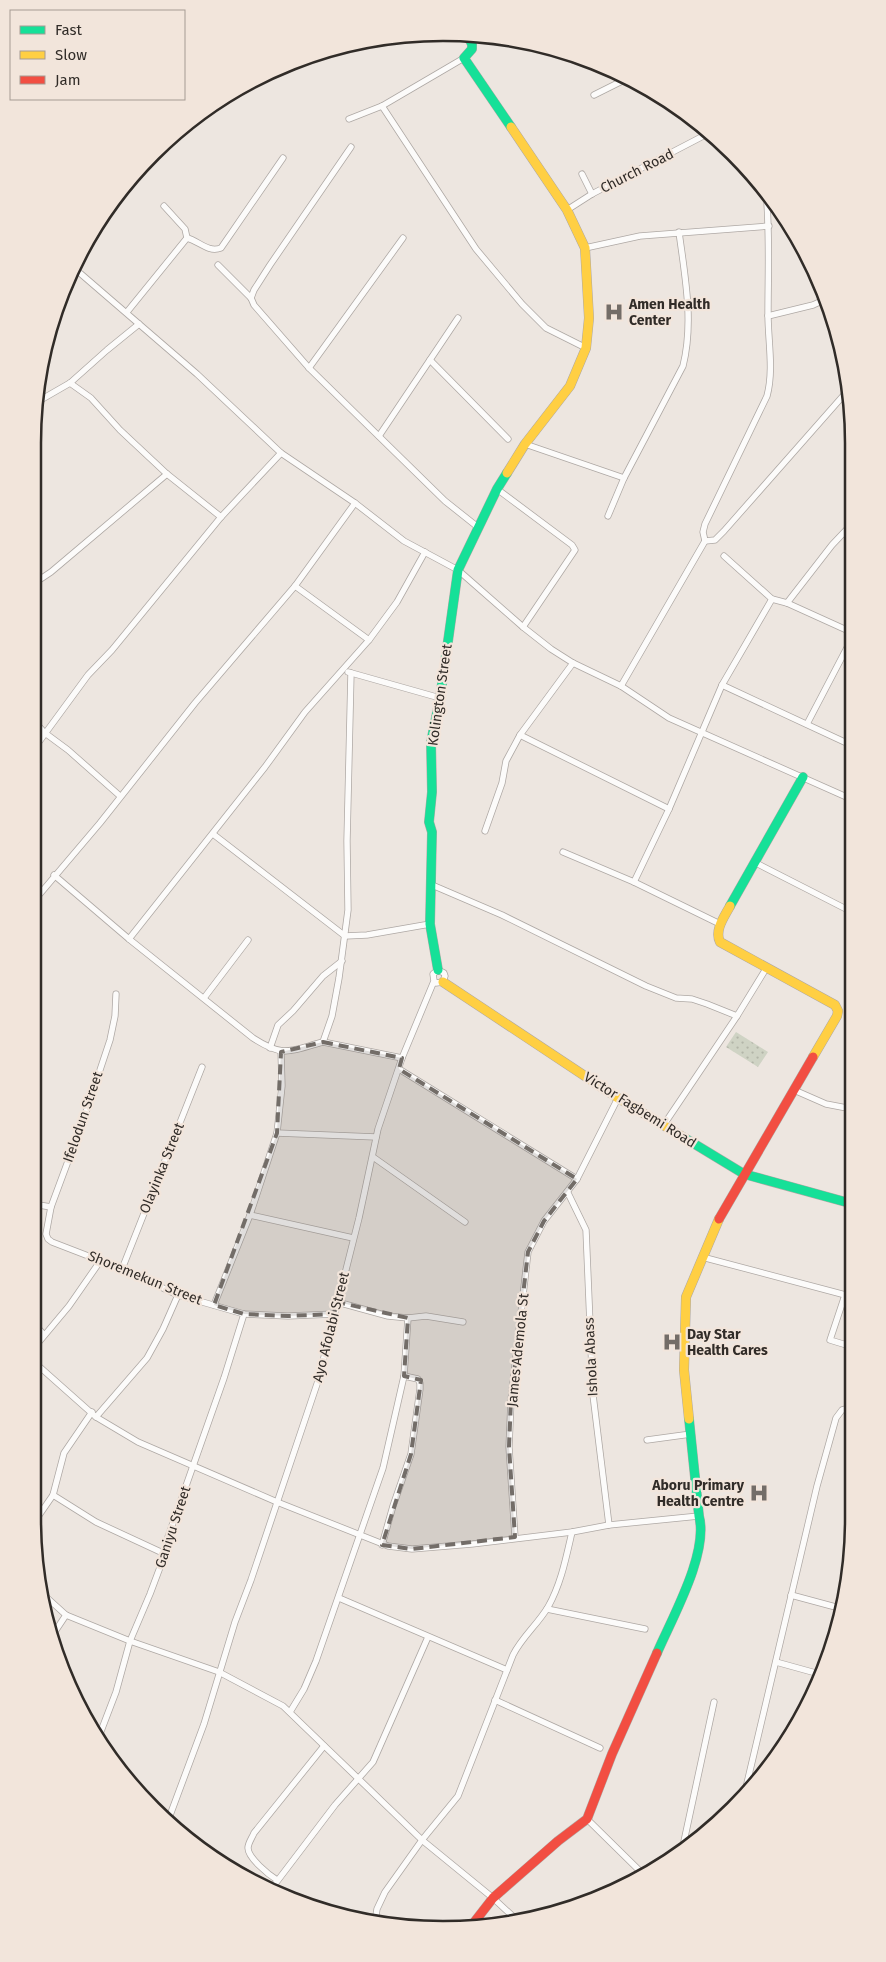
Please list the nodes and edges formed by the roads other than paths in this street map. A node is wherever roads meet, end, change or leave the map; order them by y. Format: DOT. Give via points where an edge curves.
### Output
graph roads {
  1 [pos="471,42"];
  2 [pos="464,58"];
  3 [pos="617,81"];
  4 [pos="594,95"];
  5 [pos="382,106"];
  6 [pos="349,119"];
  7 [pos="703,136"];
  8 [pos="351,147"];
  9 [pos="282,158"];
  10 [pos="582,174"];
  11 [pos="592,194"];
  12 [pos="164,206"];
  13 [pos="768,207"];
  14 [pos="568,210"];
  15 [pos="770,226"];
  16 [pos="679,232"];
  17 [pos="187,238"];
  18 [pos="403,238"];
  19 [pos="585,248"];
  20 [pos="218,265"];
  21 [pos="81,274"];
  22 [pos="251,298"];
  23 [pos="819,302"];
  24 [pos="127,312"];
  25 [pos="768,316"];
  26 [pos="458,318"];
  27 [pos="139,324"];
  28 [pos="586,348"];
  29 [pos="430,360"];
  30 [pos="309,368"];
  31 [pos="70,383"];
  32 [pos="44,397"];
  33 [pos="842,397"];
  34 [pos="379,436"];
  35 [pos="508,439"];
  36 [pos="525,444"];
  37 [pos="281,453"];
  38 [pos="167,474"];
  39 [pos="624,478"];
  40 [pos="497,489"];
  41 [pos="355,503"];
  42 [pos="608,516"];
  43 [pos="221,517"];
  44 [pos="479,528"];
  45 [pos="845,531"];
  46 [pos="705,540"];
  47 [pos="425,552"];
  48 [pos="724,556"];
  49 [pos="458,570"];
  50 [pos="41,578"];
  51 [pos="295,586"];
  52 [pos="772,599"];
  53 [pos="787,603"];
  54 [pos="523,627"];
  55 [pos="845,629"];
  56 [pos="369,640"];
  57 [pos="845,651"];
  58 [pos="573,663"];
  59 [pos="344,670"];
  60 [pos="351,673"];
  61 [pos="722,685"];
  62 [pos="621,686"];
  63 [pos="440,698"];
  64 [pos="807,724"];
  65 [pos="41,729"];
  66 [pos="703,732"];
  67 [pos="45,733"];
  68 [pos="520,736"];
  69 [pos="41,738"];
  70 [pos="845,742"];
  71 [pos="803,777"];
  72 [pos="120,796"];
  73 [pos="845,796"];
  74 [pos="669,809"];
  75 [pos="485,831"];
  76 [pos="213,834"];
  77 [pos="563,852"];
  78 [pos="756,863"];
  79 [pos="54,875"];
  80 [pos="634,882"];
  81 [pos="432,885"];
  82 [pos="41,891"];
  83 [pos="845,908"];
  84 [pos="430,924"];
  85 [pos="720,924"];
  86 [pos="345,936"];
  87 [pos="129,939"];
  88 [pos="248,940"];
  89 [pos="342,961"];
  90 [pos="767,967"];
  91 [pos="438,970"];
  92 [pos="438,981"];
  93 [pos="116,994"];
  94 [pos="204,998"];
  95 [pos="737,1016"];
  96 [pos="323,1042"];
  97 [pos="270,1048"];
  98 [pos="281,1052"];
  99 [pos="402,1058"];
  100 [pos="202,1067"];
  101 [pos="399,1069"];
  102 [pos="794,1090"];
  103 [pos="618,1098"];
  104 [pos="845,1108"];
  105 [pos="663,1126"];
  106 [pos="277,1133"];
  107 [pos="376,1137"];
  108 [pos="373,1158"];
  109 [pos="744,1174"];
  110 [pos="578,1179"];
  111 [pos="568,1193"];
  112 [pos="845,1202"];
  113 [pos="41,1205"];
  114 [pos="51,1207"];
  115 [pos="250,1215"];
  116 [pos="465,1222"];
  117 [pos="354,1238"];
  118 [pos="48,1239"];
  119 [pos="702,1257"];
  120 [pos="101,1260"];
  121 [pos="122,1269"];
  122 [pos="178,1295"];
  123 [pos="844,1295"];
  124 [pos="336,1302"];
  125 [pos="214,1305"];
  126 [pos="244,1314"];
  127 [pos="334,1314"];
  128 [pos="408,1318"];
  129 [pos="463,1322"];
  130 [pos="41,1332"];
  131 [pos="44,1335"];
  132 [pos="41,1338"];
  133 [pos="845,1345"];
  134 [pos="41,1369"];
  135 [pos="404,1376"];
  136 [pos="845,1409"];
  137 [pos="94,1414"];
  138 [pos="691,1434"];
  139 [pos="647,1440"];
  140 [pos="193,1466"];
  141 [pos="53,1494"];
  142 [pos="277,1502"];
  143 [pos="41,1512"];
  144 [pos="698,1516"];
  145 [pos="609,1525"];
  146 [pos="572,1532"];
  147 [pos="360,1536"];
  148 [pos="515,1537"];
  149 [pos="382,1545"];
  150 [pos="165,1554"];
  151 [pos="791,1595"];
  152 [pos="339,1598"];
  153 [pos="50,1600"];
  154 [pos="835,1607"];
  155 [pos="547,1608"];
  156 [pos="66,1615"];
  157 [pos="57,1629"];
  158 [pos="645,1629"];
  159 [pos="428,1637"];
  160 [pos="130,1640"];
  161 [pos="776,1662"];
  162 [pos="507,1670"];
  163 [pos="219,1672"];
  164 [pos="814,1673"];
  165 [pos="495,1700"];
  166 [pos="714,1702"];
  167 [pos="290,1712"];
  168 [pos="101,1730"];
  169 [pos="324,1746"];
  170 [pos="600,1748"];
  171 [pos="358,1778"];
  172 [pos="748,1781"];
  173 [pos="171,1814"];
  174 [pos="587,1819"];
  175 [pos="422,1840"];
  176 [pos="684,1841"];
  177 [pos="639,1870"];
  178 [pos="277,1880"];
  179 [pos="275,1883"];
  180 [pos="493,1898"];
  181 [pos="376,1915"];
  182 [pos="511,1915"];
  183 [pos="477,1919"];
  1 -- 2 [label="street" via="472,49"];
  2 -- 5 [label="street"];
  2 -- 14 [label="street"];
  3 -- 4 [label="street"];
  5 -- 6 [label="street"];
  5 -- 28 [label="street" via="476,249 522,304 546,328"];
  7 -- 11 [label="street, Church Road"];
  8 -- 22 [label="street"];
  9 -- 17 [label="street" via="221,248 209,249"];
  10 -- 11 [label="street"];
  11 -- 14 [label="street, Church Road"];
  12 -- 17 [label="street" via="185,229"];
  13 -- 15 [label="street"];
  14 -- 19 [label="street"];
  15 -- 16 [label="street"];
  15 -- 25 [label="street"];
  16 -- 19 [label="street" via="640,236"];
  16 -- 39 [label="street" via="688,301 688,346 682,366"];
  17 -- 24 [label="street"];
  18 -- 30 [label="street"];
  19 -- 28 [label="street, Kolington Street" via="589,318"];
  20 -- 22 [label="street"];
  21 -- 24 [label="street"];
  22 -- 30 [label="street"];
  23 -- 25 [label="street"];
  24 -- 27 [label="street"];
  25 -- 46 [label="street" via="771,383 705,524"];
  26 -- 29 [label="street"];
  27 -- 31 [label="street"];
  27 -- 37 [label="street"];
  28 -- 36 [label="street, Kolington Street" via="570,386"];
  29 -- 34 [label="street"];
  29 -- 35 [label="street"];
  30 -- 34 [label="street"];
  31 -- 32 [label="street"];
  31 -- 38 [label="street" via="91,398"];
  33 -- 46 [label="street" via="724,531 715,540"];
  34 -- 44 [label="street" via="445,501"];
  36 -- 39 [label="street"];
  36 -- 40 [label="street, Kolington Street"];
  37 -- 41 [label="street"];
  37 -- 43 [label="street"];
  38 -- 43 [label="street"];
  38 -- 50 [label="street"];
  39 -- 42 [label="street"];
  40 -- 44 [label="street, Kolington Street"];
  40 -- 54 [label="street" via="575,550"];
  41 -- 47 [label="street" via="388,530"];
  41 -- 51 [label="street"];
  43 -- 67 [label="street" via="88,675"];
  44 -- 49 [label="street, Kolington Street"];
  45 -- 53 [label="street"];
  46 -- 62 [label="street"];
  47 -- 49 [label="street"];
  47 -- 56 [label="street" via="397,602"];
  48 -- 52 [label="street"];
  49 -- 54 [label="street"];
  49 -- 63 [label="street, Kolington Street"];
  51 -- 56 [label="street"];
  51 -- 72 [label="street"];
  52 -- 53 [label="street"];
  52 -- 61 [label="street"];
  53 -- 55 [label="street"];
  54 -- 58 [label="street"];
  56 -- 59 [label="street"];
  57 -- 64 [label="street"];
  58 -- 62 [label="street"];
  58 -- 68 [label="street"];
  59 -- 60 [label="street"];
  59 -- 76 [label="street" via="305,712"];
  60 -- 63 [label="street"];
  60 -- 86 [label="street"];
  61 -- 64 [label="street"];
  61 -- 66 [label="street"];
  62 -- 66 [label="street" via="669,718"];
  63 -- 81 [label="street, Kolington Street" via="431,742 432,792 428,822 432,832"];
  64 -- 70 [label="street"];
  65 -- 67 [label="street"];
  66 -- 71 [label="street"];
  66 -- 74 [label="street"];
  67 -- 69 [label="street"];
  67 -- 72 [label="street"];
  68 -- 74 [label="street"];
  68 -- 75 [label="street" via="506,761"];
  71 -- 73 [label="street"];
  71 -- 78 [label="street"];
  72 -- 79 [label="street"];
  74 -- 80 [label="street"];
  76 -- 86 [label="street"];
  76 -- 87 [label="street"];
  77 -- 80 [label="street"];
  78 -- 83 [label="street"];
  78 -- 85 [label="street"];
  79 -- 82 [label="street"];
  79 -- 87 [label="street"];
  80 -- 85 [label="street"];
  81 -- 84 [label="street, Kolington Street"];
  81 -- 95 [label="street" via="502,915 646,986"];
  84 -- 86 [label="street"];
  84 -- 91 [label="street, Kolington Street"];
  85 -- 90 [label="street" via="720,942"];
  86 -- 89 [label="street"];
  87 -- 94 [label="street"];
  88 -- 94 [label="street"];
  89 -- 96 [label="street" via="332,1016"];
  89 -- 97 [label="street" via="278,1025"];
  90 -- 95 [label="street"];
  90 -- 102 [label="street" via="836,1005 838,1010"];
  91 -- 92 [label="street, Ayo Afolabi Street" via="433,974"];
  91 -- 92 [label="street" via="445,976"];
  92 -- 99 [label="street, Ayo Afolabi Street"];
  92 -- 103 [label="street, Victor Fagbemi Road"];
  93 -- 114 [label="street, Ifelodun Street" via="110,1040"];
  94 -- 97 [label="street"];
  95 -- 105 [label="street"];
  96 -- 98 [label="street"];
  96 -- 99 [label="street"];
  97 -- 98 [label="street"];
  98 -- 106 [label="street" via="282,1086"];
  99 -- 101 [label="street, Ayo Afolabi Street"];
  100 -- 121 [label="street, Olayinka Street"];
  101 -- 107 [label="street, Ayo Afolabi Street"];
  101 -- 110 [label="street"];
  102 -- 104 [label="street" via="826,1104"];
  102 -- 109 [label="street"];
  103 -- 105 [label="street, Victor Fagbemi Road"];
  103 -- 110 [label="street, James Ademola St"];
  105 -- 109 [label="street, Victor Fagbemi Road"];
  106 -- 107 [label="street"];
  106 -- 115 [label="street"];
  107 -- 108 [label="street, Ayo Afolabi Street"];
  108 -- 116 [label="street"];
  108 -- 117 [label="street, Ayo Afolabi Street"];
  109 -- 112 [label="street, Victor Fagbemi Road"];
  109 -- 119 [label="street"];
  110 -- 111 [label="street, James Ademola St"];
  111 -- 145 [label="street, Ishola Abass" via="586,1230 593,1395"];
  111 -- 148 [label="street, James Ademola St" via="544,1221 528,1252 511,1400 509,1447"];
  113 -- 114 [label="street"];
  114 -- 118 [label="street, Ifelodun Street"];
  115 -- 117 [label="street"];
  115 -- 125 [label="street"];
  117 -- 124 [label="street, Ayo Afolabi Street"];
  118 -- 120 [label="street, Shoremekun Street"];
  119 -- 123 [label="street"];
  119 -- 138 [label="street" via="691,1283 685,1313 684,1370"];
  120 -- 121 [label="street, Shoremekun Street"];
  120 -- 131 [label="street"];
  121 -- 122 [label="street, Shoremekun Street"];
  122 -- 125 [label="street, Shoremekun Street"];
  122 -- 137 [label="street" via="147,1358"];
  123 -- 133 [label="street" via="830,1340"];
  124 -- 127 [label="street, Ayo Afolabi Street"];
  124 -- 128 [label="street"];
  125 -- 126 [label="street, Shoremekun Street"];
  126 -- 127 [label="street, Shoremekun Street"];
  126 -- 140 [label="street, Ganiyu Street"];
  127 -- 142 [label="street, Ayo Afolabi Street" via="318,1381"];
  128 -- 129 [label="street" via="426,1316"];
  128 -- 135 [label="street"];
  130 -- 131 [label="street"];
  131 -- 132 [label="street"];
  134 -- 137 [label="street"];
  135 -- 147 [label="street" via="383,1468"];
  135 -- 149 [label="street" via="418,1379 420,1383 411,1454"];
  136 -- 151 [label="street" via="836,1418"];
  137 -- 140 [label="street" via="138,1442"];
  137 -- 141 [label="street" via="64,1452"];
  138 -- 139 [label="street"];
  138 -- 144 [label="street"];
  140 -- 142 [label="street"];
  140 -- 150 [label="street, Ganiyu Street"];
  141 -- 143 [label="street"];
  141 -- 150 [label="street" via="96,1522"];
  142 -- 147 [label="street"];
  142 -- 163 [label="street, Ayo Afolabi Street"];
  144 -- 145 [label="street"];
  144 -- 174 [label="street" via="702,1527 696,1563"];
  145 -- 146 [label="street"];
  146 -- 148 [label="street"];
  146 -- 155 [label="street" via="561,1578"];
  147 -- 149 [label="street"];
  147 -- 152 [label="street"];
  148 -- 149 [label="street" via="412,1549"];
  150 -- 160 [label="street, Ganiyu Street"];
  151 -- 154 [label="street"];
  151 -- 161 [label="street"];
  152 -- 159 [label="street"];
  152 -- 167 [label="street" via="304,1689"];
  153 -- 156 [label="street"];
  155 -- 158 [label="street"];
  155 -- 162 [label="street" via="518,1646"];
  156 -- 157 [label="street"];
  156 -- 160 [label="street"];
  159 -- 162 [label="street"];
  159 -- 171 [label="street" via="382,1744 373,1762"];
  160 -- 163 [label="street"];
  160 -- 168 [label="street, Ganiyu Street"];
  161 -- 164 [label="street"];
  161 -- 172 [label="street"];
  162 -- 165 [label="street"];
  163 -- 167 [label="street"];
  163 -- 173 [label="street, Ayo Afolabi Street" via="204,1724"];
  165 -- 170 [label="street"];
  165 -- 175 [label="street" via="458,1796"];
  166 -- 176 [label="street"];
  167 -- 169 [label="street"];
  169 -- 171 [label="street"];
  169 -- 178 [label="street" via="249,1842 250,1855"];
  171 -- 175 [label="street"];
  171 -- 178 [label="street"];
  174 -- 177 [label="street"];
  174 -- 180 [label="street"];
  175 -- 180 [label="street"];
  175 -- 181 [label="street" via="385,1892"];
  178 -- 179 [label="street"];
  180 -- 182 [label="street"];
  180 -- 183 [label="street"];
}
